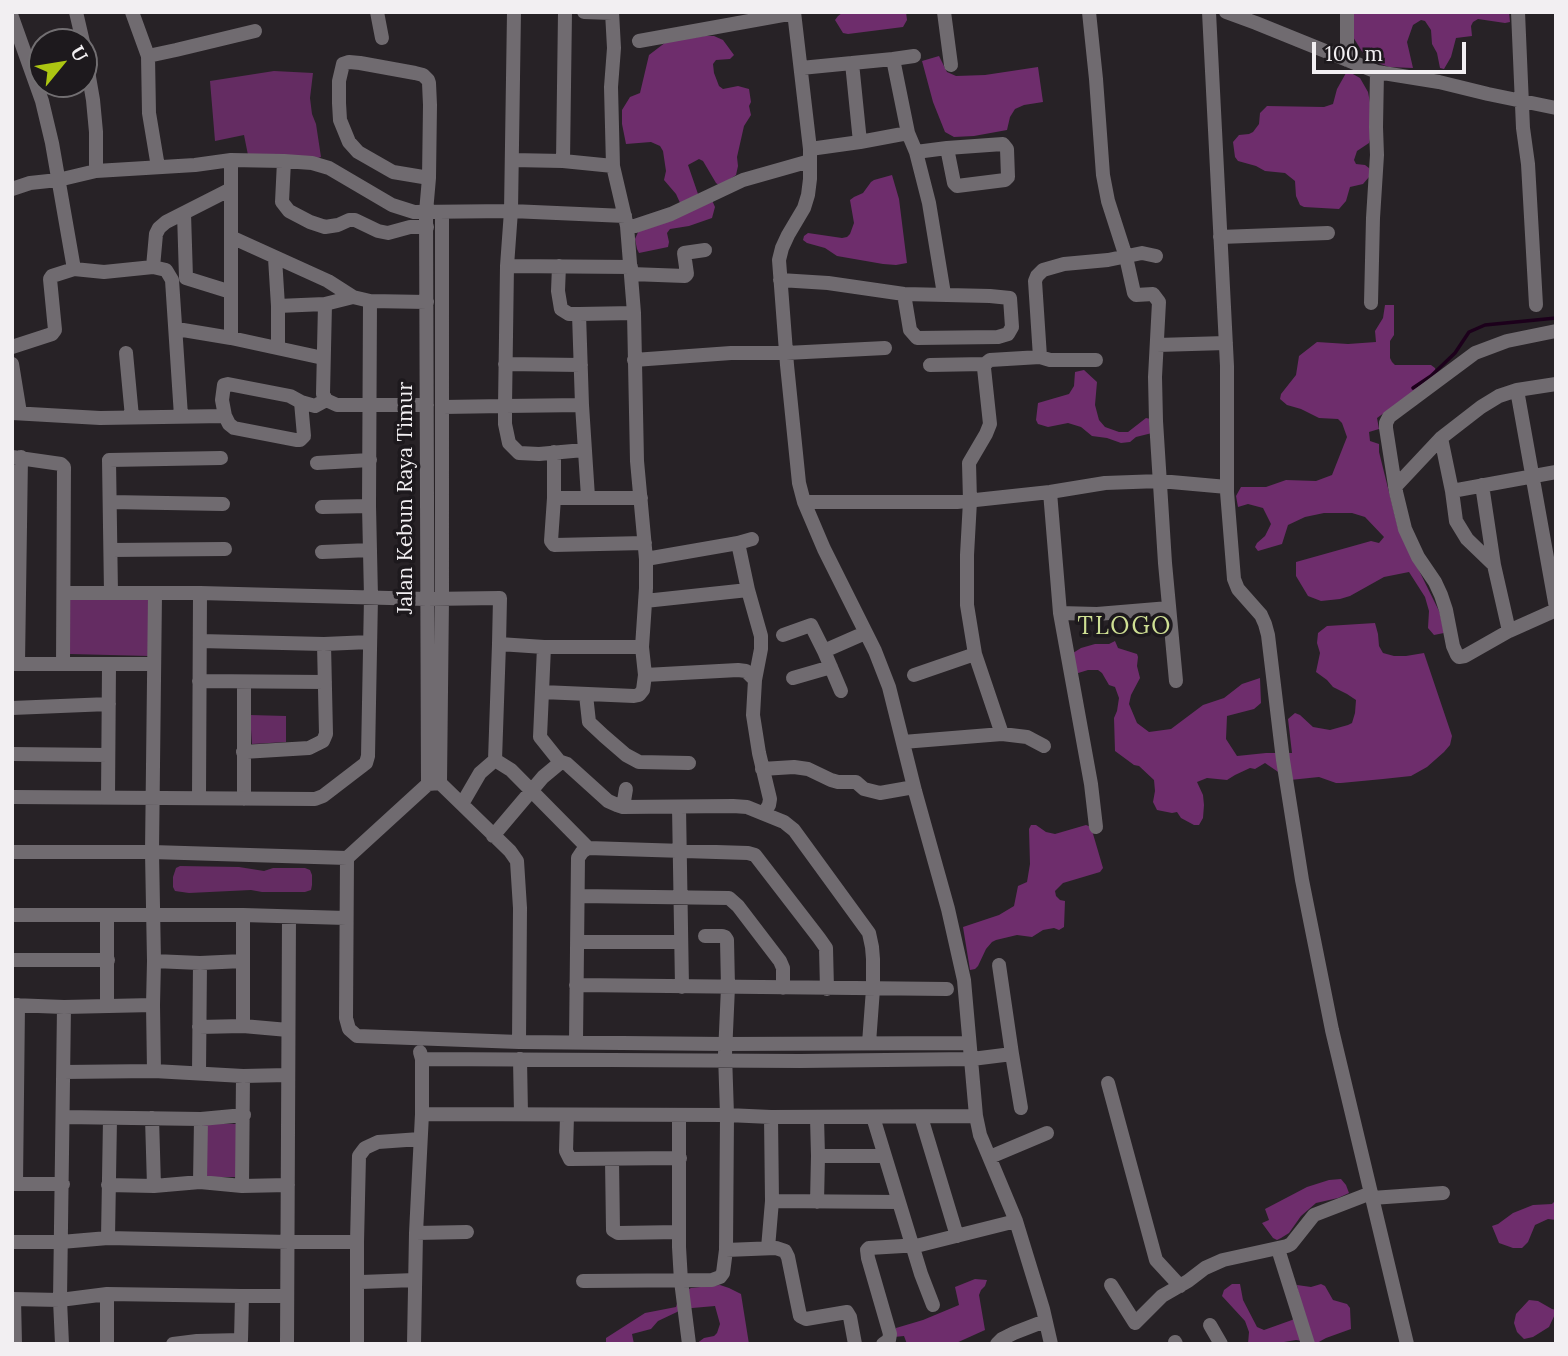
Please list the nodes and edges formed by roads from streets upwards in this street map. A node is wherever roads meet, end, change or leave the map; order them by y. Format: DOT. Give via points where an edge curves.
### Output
graph roads {
  1 [pos="132,12"];
  2 [pos="377,12"];
  3 [pos="514,12"];
  4 [pos="565,12"];
  5 [pos="584,12"];
  6 [pos="794,12"];
  7 [pos="944,12"];
  8 [pos="1089,12"];
  9 [pos="1209,12"];
  10 [pos="1226,12"];
  11 [pos="1347,12"];
  12 [pos="1518,12"];
  13 [pos="612,13"];
  14 [pos="12,17"];
  15 [pos="256,30"];
  16 [pos="382,38"];
  17 [pos="639,41"];
  18 [pos="148,56"];
  19 [pos="914,56"];
  20 [pos="892,59"];
  21 [pos="1347,60"];
  22 [pos="852,62"];
  23 [pos="951,65"];
  24 [pos="801,68"];
  25 [pos="1377,72"];
  26 [pos="92,98"];
  27 [pos="1523,101"];
  28 [pos="1556,107"];
  29 [pos="908,133"];
  30 [pos="860,142"];
  31 [pos="947,148"];
  32 [pos="916,152"];
  33 [pos="810,155"];
  34 [pos="231,160"];
  35 [pos="512,160"];
  36 [pos="284,161"];
  37 [pos="563,161"];
  38 [pos="613,166"];
  39 [pos="158,167"];
  40 [pos="96,171"];
  41 [pos="429,178"];
  42 [pos="58,180"];
  43 [pos="231,189"];
  44 [pos="12,190"];
  45 [pos="511,211"];
  46 [pos="184,213"];
  47 [pos="442,213"];
  48 [pos="427,220"];
  49 [pos="629,223"];
  50 [pos="1328,233"];
  51 [pos="231,237"];
  52 [pos="1220,237"];
  53 [pos="705,250"];
  54 [pos="1156,256"];
  55 [pos="1126,257"];
  56 [pos="275,258"];
  57 [pos="507,266"];
  58 [pos="153,267"];
  59 [pos="559,267"];
  60 [pos="74,269"];
  61 [pos="631,270"];
  62 [pos="179,279"];
  63 [pos="780,280"];
  64 [pos="231,292"];
  65 [pos="904,293"];
  66 [pos="944,295"];
  67 [pos="353,297"];
  68 [pos="1035,297"];
  69 [pos="1010,298"];
  70 [pos="370,301"];
  71 [pos="427,302"];
  72 [pos="1371,303"];
  73 [pos="325,304"];
  74 [pos="1536,305"];
  75 [pos="278,306"];
  76 [pos="634,313"];
  77 [pos="579,314"];
  78 [pos="177,329"];
  79 [pos="1556,331"];
  80 [pos="231,338"];
  81 [pos="1226,343"];
  82 [pos="1157,345"];
  83 [pos="12,347"];
  84 [pos="278,348"];
  85 [pos="885,348"];
  86 [pos="126,353"];
  87 [pos="786,353"];
  88 [pos="1040,357"];
  89 [pos="323,358"];
  90 [pos="634,360"];
  91 [pos="1096,360"];
  92 [pos="505,364"];
  93 [pos="985,364"];
  94 [pos="12,365"];
  95 [pos="581,365"];
  96 [pos="930,365"];
  97 [pos="1556,384"];
  98 [pos="1517,390"];
  99 [pos="326,400"];
  100 [pos="301,402"];
  101 [pos="370,405"];
  102 [pos="427,405"];
  103 [pos="582,405"];
  104 [pos="505,406"];
  105 [pos="443,407"];
  106 [pos="16,413"];
  107 [pos="181,416"];
  108 [pos="225,416"];
  109 [pos="132,417"];
  110 [pos="1441,438"];
  111 [pos="584,450"];
  112 [pos="554,452"];
  113 [pos="17,457"];
  114 [pos="221,457"];
  115 [pos="370,460"];
  116 [pos="317,463"];
  117 [pos="1556,472"];
  118 [pos="1533,475"];
  119 [pos="1160,481"];
  120 [pos="1482,485"];
  121 [pos="1227,487"];
  122 [pos="1395,488"];
  123 [pos="1452,491"];
  124 [pos="1051,492"];
  125 [pos="588,497"];
  126 [pos="554,498"];
  127 [pos="641,498"];
  128 [pos="16,499"];
  129 [pos="970,500"];
  130 [pos="110,502"];
  131 [pos="804,502"];
  132 [pos="223,504"];
  133 [pos="369,506"];
  134 [pos="322,507"];
  135 [pos="645,543"];
  136 [pos="225,548"];
  137 [pos="111,550"];
  138 [pos="370,551"];
  139 [pos="322,552"];
  140 [pos="646,559"];
  141 [pos="1494,565"];
  142 [pos="15,570"];
  143 [pos="748,590"];
  144 [pos="64,593"];
  145 [pos="111,593"];
  146 [pos="200,593"];
  147 [pos="155,594"];
  148 [pos="371,597"];
  149 [pos="435,599"];
  150 [pos="645,601"];
  151 [pos="1170,608"];
  152 [pos="1556,609"];
  153 [pos="15,613"];
  154 [pos="1060,613"];
  155 [pos="1509,631"];
  156 [pos="866,633"];
  157 [pos="783,635"];
  158 [pos="200,641"];
  159 [pos="370,642"];
  160 [pos="324,643"];
  161 [pos="499,644"];
  162 [pos="544,647"];
  163 [pos="642,647"];
  164 [pos="824,651"];
  165 [pos="975,654"];
  166 [pos="15,664"];
  167 [pos="64,664"];
  168 [pos="155,664"];
  169 [pos="109,665"];
  170 [pos="831,667"];
  171 [pos="645,675"];
  172 [pos="914,675"];
  173 [pos="793,678"];
  174 [pos="755,680"];
  175 [pos="199,681"];
  176 [pos="1176,681"];
  177 [pos="244,682"];
  178 [pos="325,682"];
  179 [pos="841,691"];
  180 [pos="542,692"];
  181 [pos="586,695"];
  182 [pos="109,704"];
  183 [pos="12,708"];
  184 [pos="1002,734"];
  185 [pos="903,743"];
  186 [pos="1044,746"];
  187 [pos="243,752"];
  188 [pos="12,754"];
  189 [pos="108,755"];
  190 [pos="495,760"];
  191 [pos="560,762"];
  192 [pos="689,763"];
  193 [pos="762,769"];
  194 [pos="434,783"];
  195 [pos="914,787"];
  196 [pos="626,789"];
  197 [pos="532,791"];
  198 [pos="12,797"];
  199 [pos="108,798"];
  200 [pos="153,799"];
  201 [pos="199,799"];
  202 [pos="244,799"];
  203 [pos="462,804"];
  204 [pos="623,807"];
  205 [pos="679,807"];
  206 [pos="764,813"];
  207 [pos="1096,827"];
  208 [pos="493,836"];
  209 [pos="587,848"];
  210 [pos="12,852"];
  211 [pos="152,852"];
  212 [pos="681,852"];
  213 [pos="347,858"];
  214 [pos="578,896"];
  215 [pos="681,897"];
  216 [pos="12,915"];
  217 [pos="107,915"];
  218 [pos="153,915"];
  219 [pos="243,915"];
  220 [pos="289,917"];
  221 [pos="346,918"];
  222 [pos="705,936"];
  223 [pos="577,942"];
  224 [pos="680,942"];
  225 [pos="12,960"];
  226 [pos="108,960"];
  227 [pos="154,961"];
  228 [pos="243,961"];
  229 [pos="200,963"];
  230 [pos="999,965"];
  231 [pos="576,985"];
  232 [pos="682,987"];
  233 [pos="728,987"];
  234 [pos="783,988"];
  235 [pos="827,989"];
  236 [pos="873,989"];
  237 [pos="947,989"];
  238 [pos="15,1005"];
  239 [pos="107,1005"];
  240 [pos="153,1005"];
  241 [pos="64,1007"];
  242 [pos="243,1026"];
  243 [pos="199,1027"];
  244 [pos="288,1030"];
  245 [pos="417,1038"];
  246 [pos="576,1041"];
  247 [pos="519,1042"];
  248 [pos="969,1043"];
  249 [pos="725,1044"];
  250 [pos="869,1044"];
  251 [pos="15,1048"];
  252 [pos="1012,1054"];
  253 [pos="422,1059"];
  254 [pos="520,1059"];
  255 [pos="972,1059"];
  256 [pos="725,1060"];
  257 [pos="154,1070"];
  258 [pos="63,1072"];
  259 [pos="199,1073"];
  260 [pos="288,1075"];
  261 [pos="243,1076"];
  262 [pos="1108,1083"];
  263 [pos="1021,1108"];
  264 [pos="422,1114"];
  265 [pos="520,1114"];
  266 [pos="244,1115"];
  267 [pos="567,1115"];
  268 [pos="679,1115"];
  269 [pos="727,1115"];
  270 [pos="873,1116"];
  271 [pos="976,1116"];
  272 [pos="64,1117"];
  273 [pos="771,1117"];
  274 [pos="817,1117"];
  275 [pos="920,1117"];
  276 [pos="152,1118"];
  277 [pos="110,1119"];
  278 [pos="201,1119"];
  279 [pos="1047,1133"];
  280 [pos="420,1139"];
  281 [pos="14,1154"];
  282 [pos="818,1156"];
  283 [pos="885,1156"];
  284 [pos="990,1157"];
  285 [pos="680,1158"];
  286 [pos="611,1160"];
  287 [pos="200,1182"];
  288 [pos="14,1184"];
  289 [pos="63,1184"];
  290 [pos="108,1185"];
  291 [pos="288,1185"];
  292 [pos="154,1186"];
  293 [pos="242,1186"];
  294 [pos="1443,1193"];
  295 [pos="1372,1196"];
  296 [pos="772,1202"];
  297 [pos="817,1202"];
  298 [pos="899,1202"];
  299 [pos="1016,1221"];
  300 [pos="679,1232"];
  301 [pos="416,1233"];
  302 [pos="467,1233"];
  303 [pos="957,1236"];
  304 [pos="107,1238"];
  305 [pos="12,1242"];
  306 [pos="61,1242"];
  307 [pos="289,1242"];
  308 [pos="357,1242"];
  309 [pos="913,1245"];
  310 [pos="768,1248"];
  311 [pos="1279,1249"];
  312 [pos="726,1250"];
  313 [pos="415,1280"];
  314 [pos="583,1280"];
  315 [pos="681,1281"];
  316 [pos="361,1282"];
  317 [pos="1111,1285"];
  318 [pos="1180,1286"];
  319 [pos="107,1294"];
  320 [pos="242,1296"];
  321 [pos="288,1296"];
  322 [pos="13,1299"];
  323 [pos="60,1300"];
  324 [pos="933,1305"];
  325 [pos="1045,1321"];
  326 [pos="1210,1325"];
  327 [pos="197,1342"];
  328 [pos="241,1342"];
  329 [pos="15,1344"];
  330 [pos="62,1344"];
  331 [pos="107,1344"];
  332 [pos="173,1344"];
  333 [pos="287,1344"];
  334 [pos="358,1344"];
  335 [pos="414,1344"];
  336 [pos="689,1344"];
  337 [pos="855,1344"];
  338 [pos="883,1344"];
  339 [pos="997,1344"];
  340 [pos="1051,1344"];
  341 [pos="1221,1344"];
  342 [pos="1308,1344"];
  343 [pos="1407,1344"];
  1 -- 18 [label="street"];
  2 -- 16 [label="street"];
  3 -- 35 [label="street"];
  4 -- 37 [label="street"];
  5 -- 13 [label="street"];
  6 -- 17 [label="street"];
  6 -- 24 [label="street"];
  7 -- 23 [label="street"];
  8 -- 55 [label="street" via="1103,175"];
  9 -- 52 [label="street"];
  10 -- 21 [label="street"];
  11 -- 21 [label="street"];
  12 -- 27 [label="street"];
  13 -- 38 [label="street"];
  14 -- 42 [label="street" via="43,101"];
  15 -- 18 [label="street"];
  18 -- 39 [label="street" via="149,113"];
  19 -- 20 [label="street"];
  20 -- 22 [label="street"];
  20 -- 29 [label="street"];
  21 -- 25 [label="street"];
  22 -- 24 [label="street"];
  22 -- 30 [label="street"];
  24 -- 33 [label="street"];
  25 -- 27 [label="street"];
  25 -- 72 [label="street"];
  26 -- 40 [label="street"];
  27 -- 28 [label="street"];
  27 -- 74 [label="street"];
  29 -- 30 [label="street"];
  29 -- 32 [label="street"];
  30 -- 33 [label="street"];
  31 -- 31 [label="street" via="1003,144 1008,177 957,186"];
  31 -- 32 [label="street"];
  32 -- 66 [label="street"];
  33 -- 49 [label="street" via="671,214"];
  33 -- 63 [label="street" via="808,195 782,248"];
  34 -- 36 [label="street"];
  34 -- 39 [label="street"];
  34 -- 43 [label="street"];
  35 -- 37 [label="street"];
  35 -- 45 [label="street"];
  36 -- 48 [label="street" via="329,168"];
  36 -- 48 [label="street" via="282,202 289,211 317,225 332,226 352,219 388,233"];
  37 -- 38 [label="street"];
  38 -- 49 [label="street"];
  39 -- 40 [label="street"];
  40 -- 42 [label="street"];
  41 -- 41 [label="street, Jalan Kebun Raya Timur" via="428,80 415,73 343,64 338,103 349,142 394,172"];
  41 -- 48 [label="street, Jalan Kebun Raya Timur"];
  42 -- 44 [label="street"];
  42 -- 60 [label="street"];
  43 -- 46 [label="street"];
  43 -- 51 [label="street"];
  45 -- 47 [label="street"];
  45 -- 49 [label="street"];
  45 -- 57 [label="street"];
  46 -- 58 [label="street" via="159,228"];
  46 -- 62 [label="street"];
  47 -- 48 [label="street"];
  47 -- 105 [label="street, Jalan Kebun Raya Timur"];
  48 -- 71 [label="street, Jalan Kebun Raya Timur"];
  49 -- 61 [label="street"];
  50 -- 52 [label="street"];
  51 -- 56 [label="street"];
  51 -- 64 [label="street"];
  52 -- 81 [label="street"];
  53 -- 61 [label="street" via="684,253 685,276"];
  54 -- 55 [label="street"];
  55 -- 68 [label="street" via="1043,270 1035,281"];
  55 -- 82 [label="street" via="1134,293 1153,294 1159,302"];
  56 -- 67 [label="street"];
  56 -- 75 [label="street"];
  57 -- 59 [label="street"];
  57 -- 92 [label="street"];
  58 -- 60 [label="street" via="104,272"];
  58 -- 62 [label="street"];
  59 -- 61 [label="street"];
  59 -- 77 [label="street" via="561,309"];
  60 -- 83 [label="street" via="50,278 55,330"];
  61 -- 76 [label="street"];
  62 -- 64 [label="street"];
  62 -- 78 [label="street"];
  63 -- 65 [label="street"];
  63 -- 87 [label="street"];
  64 -- 80 [label="street"];
  65 -- 66 [label="street"];
  65 -- 69 [label="street" via="910,330 918,338 930,339 1003,336 1012,327"];
  66 -- 69 [label="street"];
  67 -- 70 [label="street"];
  67 -- 73 [label="street"];
  68 -- 69 [label="street"];
  68 -- 88 [label="street"];
  70 -- 71 [label="street"];
  70 -- 101 [label="street"];
  71 -- 102 [label="street, Jalan Kebun Raya Timur"];
  73 -- 75 [label="street"];
  73 -- 89 [label="street"];
  75 -- 84 [label="street"];
  76 -- 77 [label="street"];
  76 -- 90 [label="street"];
  77 -- 95 [label="street"];
  78 -- 80 [label="street"];
  78 -- 107 [label="street"];
  79 -- 122 [label="street" via="1475,353 1389,417 1386,428"];
  80 -- 84 [label="street"];
  81 -- 82 [label="street"];
  81 -- 121 [label="street"];
  82 -- 119 [label="street" via="1154,377"];
  84 -- 89 [label="street"];
  85 -- 87 [label="street"];
  86 -- 109 [label="street"];
  87 -- 90 [label="street"];
  87 -- 131 [label="street"];
  88 -- 91 [label="street"];
  88 -- 93 [label="street"];
  89 -- 99 [label="street"];
  90 -- 127 [label="street"];
  92 -- 95 [label="street"];
  92 -- 104 [label="street"];
  93 -- 96 [label="street"];
  93 -- 129 [label="street" via="990,424 969,463"];
  94 -- 106 [label="street"];
  95 -- 103 [label="street"];
  97 -- 98 [label="street"];
  98 -- 110 [label="street" via="1481,407"];
  98 -- 118 [label="street"];
  99 -- 100 [label="street" via="315,406"];
  99 -- 101 [label="street" via="337,405"];
  100 -- 108 [label="street" via="228,384 222,400"];
  100 -- 108 [label="street" via="304,436 300,440 234,428"];
  101 -- 102 [label="street"];
  101 -- 115 [label="street"];
  102 -- 149 [label="street, Jalan Kebun Raya Timur"];
  103 -- 104 [label="street"];
  103 -- 111 [label="street"];
  104 -- 105 [label="street"];
  104 -- 112 [label="street" via="506,436 512,448 524,454"];
  105 -- 149 [label="street, Jalan Kebun Raya Timur"];
  106 -- 109 [label="street"];
  107 -- 108 [label="street"];
  107 -- 109 [label="street"];
  110 -- 122 [label="street"];
  110 -- 123 [label="street"];
  111 -- 112 [label="street"];
  111 -- 125 [label="street"];
  112 -- 126 [label="street"];
  113 -- 128 [label="street"];
  113 -- 144 [label="street" via="64,467"];
  114 -- 130 [label="street" via="109,460"];
  115 -- 116 [label="street"];
  115 -- 133 [label="street"];
  117 -- 118 [label="street"];
  118 -- 120 [label="street"];
  118 -- 152 [label="street"];
  119 -- 121 [label="street"];
  119 -- 124 [label="street" via="1105,483"];
  119 -- 151 [label="street"];
  120 -- 123 [label="street"];
  120 -- 141 [label="street"];
  121 -- 295 [label="street" via="1234,579 1264,621 1268,635 1296,846 1332,1030"];
  122 -- 155 [label="street" via="1405,529 1441,596 1455,653 1465,656"];
  123 -- 141 [label="street" via="1456,521"];
  124 -- 129 [label="street"];
  124 -- 154 [label="street"];
  125 -- 126 [label="street"];
  125 -- 127 [label="street"];
  126 -- 135 [label="street" via="554,545"];
  127 -- 135 [label="street"];
  128 -- 142 [label="street"];
  129 -- 131 [label="street"];
  129 -- 165 [label="street" via="967,583"];
  130 -- 132 [label="street"];
  130 -- 137 [label="street"];
  131 -- 156 [label="street"];
  133 -- 134 [label="street"];
  133 -- 138 [label="street"];
  135 -- 140 [label="street"];
  136 -- 137 [label="street"];
  137 -- 145 [label="street"];
  138 -- 139 [label="street"];
  138 -- 148 [label="street"];
  140 -- 143 [label="street" via="745,541"];
  140 -- 150 [label="street"];
  141 -- 155 [label="street"];
  142 -- 153 [label="street"];
  143 -- 150 [label="street"];
  143 -- 174 [label="street" via="761,636"];
  144 -- 145 [label="street"];
  144 -- 167 [label="street"];
  145 -- 147 [label="street"];
  146 -- 147 [label="street"];
  146 -- 148 [label="street"];
  146 -- 158 [label="street"];
  147 -- 168 [label="street"];
  148 -- 149 [label="street"];
  148 -- 159 [label="street"];
  149 -- 161 [label="street" via="500,598"];
  149 -- 194 [label="street, Jalan Kebun Raya Timur"];
  150 -- 163 [label="street"];
  151 -- 154 [label="street"];
  151 -- 176 [label="street"];
  152 -- 155 [label="street"];
  153 -- 166 [label="street"];
  154 -- 207 [label="street"];
  156 -- 164 [label="street"];
  156 -- 185 [label="street" via="890,687"];
  157 -- 164 [label="street" via="811,625"];
  158 -- 160 [label="street"];
  158 -- 175 [label="street"];
  159 -- 160 [label="street"];
  159 -- 202 [label="street" via="366,764 319,798"];
  160 -- 178 [label="street"];
  161 -- 162 [label="street"];
  161 -- 190 [label="street"];
  162 -- 163 [label="street"];
  162 -- 180 [label="street"];
  163 -- 171 [label="street"];
  164 -- 170 [label="street"];
  165 -- 172 [label="street"];
  165 -- 184 [label="street"];
  166 -- 167 [label="street"];
  167 -- 169 [label="street"];
  168 -- 169 [label="street"];
  168 -- 200 [label="street"];
  169 -- 182 [label="street"];
  170 -- 173 [label="street"];
  170 -- 179 [label="street"];
  171 -- 174 [label="street" via="738,670"];
  171 -- 181 [label="street" via="639,695"];
  174 -- 193 [label="street" via="753,715"];
  175 -- 177 [label="street"];
  175 -- 201 [label="street"];
  177 -- 178 [label="street"];
  177 -- 187 [label="street"];
  178 -- 187 [label="street" via="323,741 309,748"];
  180 -- 181 [label="street"];
  180 -- 191 [label="street" via="540,737"];
  181 -- 192 [label="street" via="589,722 626,755 639,762"];
  182 -- 183 [label="street"];
  182 -- 189 [label="street"];
  184 -- 185 [label="street"];
  184 -- 186 [label="street" via="1027,737"];
  185 -- 195 [label="street"];
  187 -- 202 [label="street"];
  188 -- 189 [label="street"];
  189 -- 199 [label="street"];
  190 -- 197 [label="street"];
  190 -- 203 [label="street" via="480,773"];
  191 -- 197 [label="street"];
  191 -- 204 [label="street" via="611,803"];
  193 -- 195 [label="street" via="808,769 880,793"];
  193 -- 206 [label="street" via="770,799"];
  194 -- 203 [label="street"];
  194 -- 213 [label="street"];
  195 -- 248 [label="street" via="964,980"];
  196 -- 204 [label="street"];
  197 -- 208 [label="street"];
  197 -- 209 [label="street"];
  198 -- 199 [label="street"];
  199 -- 200 [label="street"];
  200 -- 201 [label="street"];
  200 -- 211 [label="street"];
  201 -- 202 [label="street"];
  203 -- 208 [label="street"];
  204 -- 205 [label="street"];
  205 -- 206 [label="street" via="733,806"];
  205 -- 212 [label="street"];
  206 -- 236 [label="street" via="794,830 869,933"];
  208 -- 247 [label="street" via="514,855 518,868"];
  209 -- 212 [label="street"];
  209 -- 214 [label="street" via="578,858"];
  210 -- 211 [label="street"];
  211 -- 213 [label="street"];
  211 -- 218 [label="street"];
  212 -- 215 [label="street"];
  212 -- 235 [label="street" via="748,853 758,858 826,948"];
  213 -- 221 [label="street"];
  214 -- 215 [label="street"];
  214 -- 223 [label="street"];
  215 -- 224 [label="street"];
  215 -- 234 [label="street" via="733,900 780,961"];
  216 -- 217 [label="street"];
  217 -- 218 [label="street"];
  217 -- 226 [label="street"];
  218 -- 219 [label="street"];
  218 -- 227 [label="street"];
  219 -- 220 [label="street"];
  219 -- 228 [label="street"];
  220 -- 221 [label="street"];
  220 -- 244 [label="street"];
  221 -- 245 [label="street" via="349,1029 360,1037"];
  222 -- 233 [label="street" via="727,940"];
  223 -- 224 [label="street"];
  223 -- 231 [label="street"];
  224 -- 232 [label="street"];
  225 -- 226 [label="street"];
  226 -- 239 [label="street"];
  227 -- 229 [label="street"];
  227 -- 240 [label="street"];
  228 -- 229 [label="street"];
  228 -- 242 [label="street"];
  229 -- 243 [label="street"];
  230 -- 252 [label="street"];
  231 -- 232 [label="street"];
  231 -- 246 [label="street"];
  232 -- 233 [label="street"];
  233 -- 234 [label="street"];
  233 -- 249 [label="street"];
  234 -- 235 [label="street"];
  235 -- 236 [label="street"];
  236 -- 237 [label="street"];
  236 -- 250 [label="street"];
  238 -- 241 [label="street"];
  238 -- 251 [label="street"];
  239 -- 240 [label="street"];
  239 -- 241 [label="street"];
  240 -- 257 [label="street"];
  241 -- 258 [label="street"];
  242 -- 243 [label="street"];
  242 -- 244 [label="street"];
  243 -- 259 [label="street"];
  244 -- 260 [label="street"];
  245 -- 247 [label="street"];
  245 -- 253 [label="street"];
  246 -- 247 [label="street"];
  246 -- 249 [label="street"];
  248 -- 250 [label="street"];
  248 -- 255 [label="street"];
  249 -- 250 [label="street"];
  249 -- 256 [label="street"];
  251 -- 281 [label="street"];
  252 -- 255 [label="street"];
  252 -- 263 [label="street"];
  253 -- 254 [label="street"];
  253 -- 264 [label="street"];
  254 -- 256 [label="street"];
  254 -- 265 [label="street"];
  255 -- 256 [label="street"];
  255 -- 271 [label="street"];
  256 -- 269 [label="street"];
  257 -- 258 [label="street"];
  257 -- 259 [label="street"];
  258 -- 272 [label="street"];
  259 -- 261 [label="street"];
  260 -- 261 [label="street"];
  260 -- 291 [label="street"];
  261 -- 266 [label="street"];
  262 -- 318 [label="street" via="1156,1260"];
  264 -- 265 [label="street"];
  264 -- 280 [label="street"];
  265 -- 267 [label="street"];
  266 -- 278 [label="street"];
  266 -- 293 [label="street"];
  267 -- 268 [label="street"];
  267 -- 286 [label="street" via="569,1158"];
  268 -- 269 [label="street"];
  268 -- 285 [label="street"];
  269 -- 273 [label="street"];
  269 -- 312 [label="street"];
  270 -- 274 [label="street"];
  270 -- 275 [label="street"];
  270 -- 283 [label="street"];
  271 -- 275 [label="street"];
  271 -- 284 [label="street"];
  272 -- 277 [label="street"];
  272 -- 289 [label="street"];
  273 -- 274 [label="street"];
  273 -- 296 [label="street"];
  274 -- 282 [label="street"];
  275 -- 303 [label="street"];
  276 -- 277 [label="street"];
  276 -- 278 [label="street"];
  276 -- 292 [label="street"];
  277 -- 290 [label="street"];
  278 -- 287 [label="street"];
  279 -- 284 [label="street"];
  280 -- 301 [label="street"];
  280 -- 308 [label="street" via="378,1142 362,1151"];
  281 -- 288 [label="street"];
  282 -- 283 [label="street"];
  282 -- 297 [label="street"];
  283 -- 298 [label="street"];
  284 -- 299 [label="street"];
  285 -- 286 [label="street"];
  285 -- 300 [label="street"];
  286 -- 300 [label="street" via="612,1229 616,1233"];
  287 -- 292 [label="street"];
  287 -- 293 [label="street"];
  288 -- 289 [label="street"];
  289 -- 306 [label="street"];
  290 -- 292 [label="street"];
  290 -- 304 [label="street"];
  291 -- 293 [label="street"];
  291 -- 307 [label="street"];
  294 -- 295 [label="street"];
  295 -- 311 [label="street" via="1314,1215 1291,1244"];
  295 -- 343 [label="street"];
  296 -- 297 [label="street"];
  296 -- 310 [label="street"];
  297 -- 298 [label="street"];
  298 -- 309 [label="street"];
  299 -- 303 [label="street"];
  299 -- 325 [label="street"];
  300 -- 315 [label="street"];
  301 -- 302 [label="street"];
  301 -- 313 [label="street"];
  303 -- 309 [label="street"];
  304 -- 306 [label="street"];
  304 -- 307 [label="street"];
  305 -- 306 [label="street"];
  306 -- 323 [label="street"];
  307 -- 308 [label="street"];
  307 -- 321 [label="street"];
  308 -- 334 [label="street"];
  309 -- 324 [label="street"];
  309 -- 338 [label="street" via="867,1250 890,1334"];
  310 -- 312 [label="street"];
  310 -- 337 [label="street" via="781,1248 788,1257 801,1318 847,1312"];
  311 -- 318 [label="street" via="1223,1260"];
  311 -- 342 [label="street"];
  312 -- 315 [label="street" via="720,1277"];
  313 -- 316 [label="street"];
  313 -- 335 [label="street"];
  314 -- 315 [label="street"];
  315 -- 336 [label="street"];
  317 -- 318 [label="street" via="1135,1323 1155,1302"];
  319 -- 320 [label="street"];
  319 -- 323 [label="street"];
  319 -- 331 [label="street"];
  320 -- 321 [label="street"];
  320 -- 328 [label="street"];
  321 -- 333 [label="street"];
  322 -- 323 [label="street"];
  322 -- 329 [label="street"];
  323 -- 330 [label="street"];
  325 -- 339 [label="street"];
  325 -- 340 [label="street"];
  326 -- 341 [label="street"];
  327 -- 328 [label="street"];
  327 -- 332 [label="street"];
}
